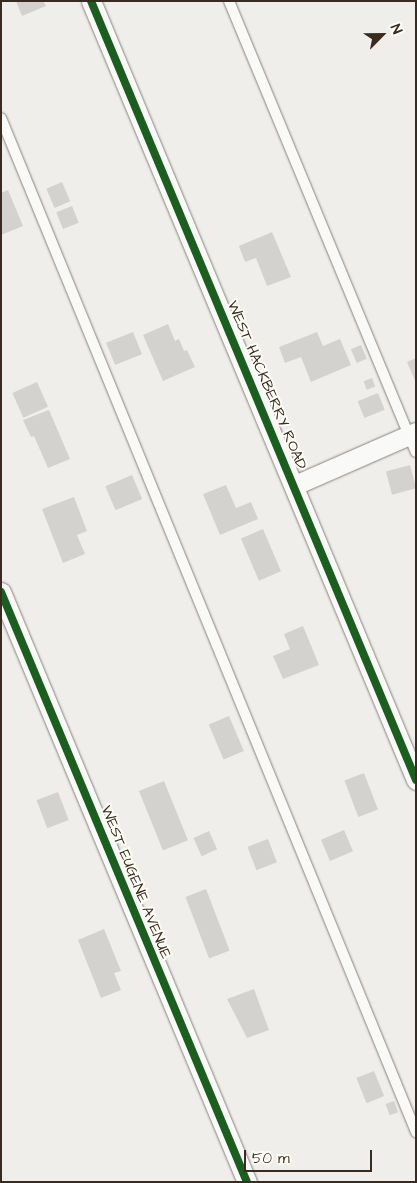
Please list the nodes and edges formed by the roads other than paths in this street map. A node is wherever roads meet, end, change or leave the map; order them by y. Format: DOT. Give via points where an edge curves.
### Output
graph roads {
  1 [pos="91,1"];
  2 [pos="229,1"];
  3 [pos="1,118"];
  4 [pos="412,434"];
  5 [pos="416,452"];
  6 [pos="295,485"];
  7 [pos="1,592"];
  8 [pos="416,780"];
  9 [pos="416,1132"];
  10 [pos="247,1182"];
  1 -- 6 [label="street, WEST HACKBERRY ROAD"];
  2 -- 4 [label="lane"];
  3 -- 9 [label="lane"];
  4 -- 5 [label="lane"];
  4 -- 6 [label="street"];
  6 -- 8 [label="street, WEST HACKBERRY ROAD"];
  7 -- 10 [label="street, WEST EUGENE AVENUE"];
}
